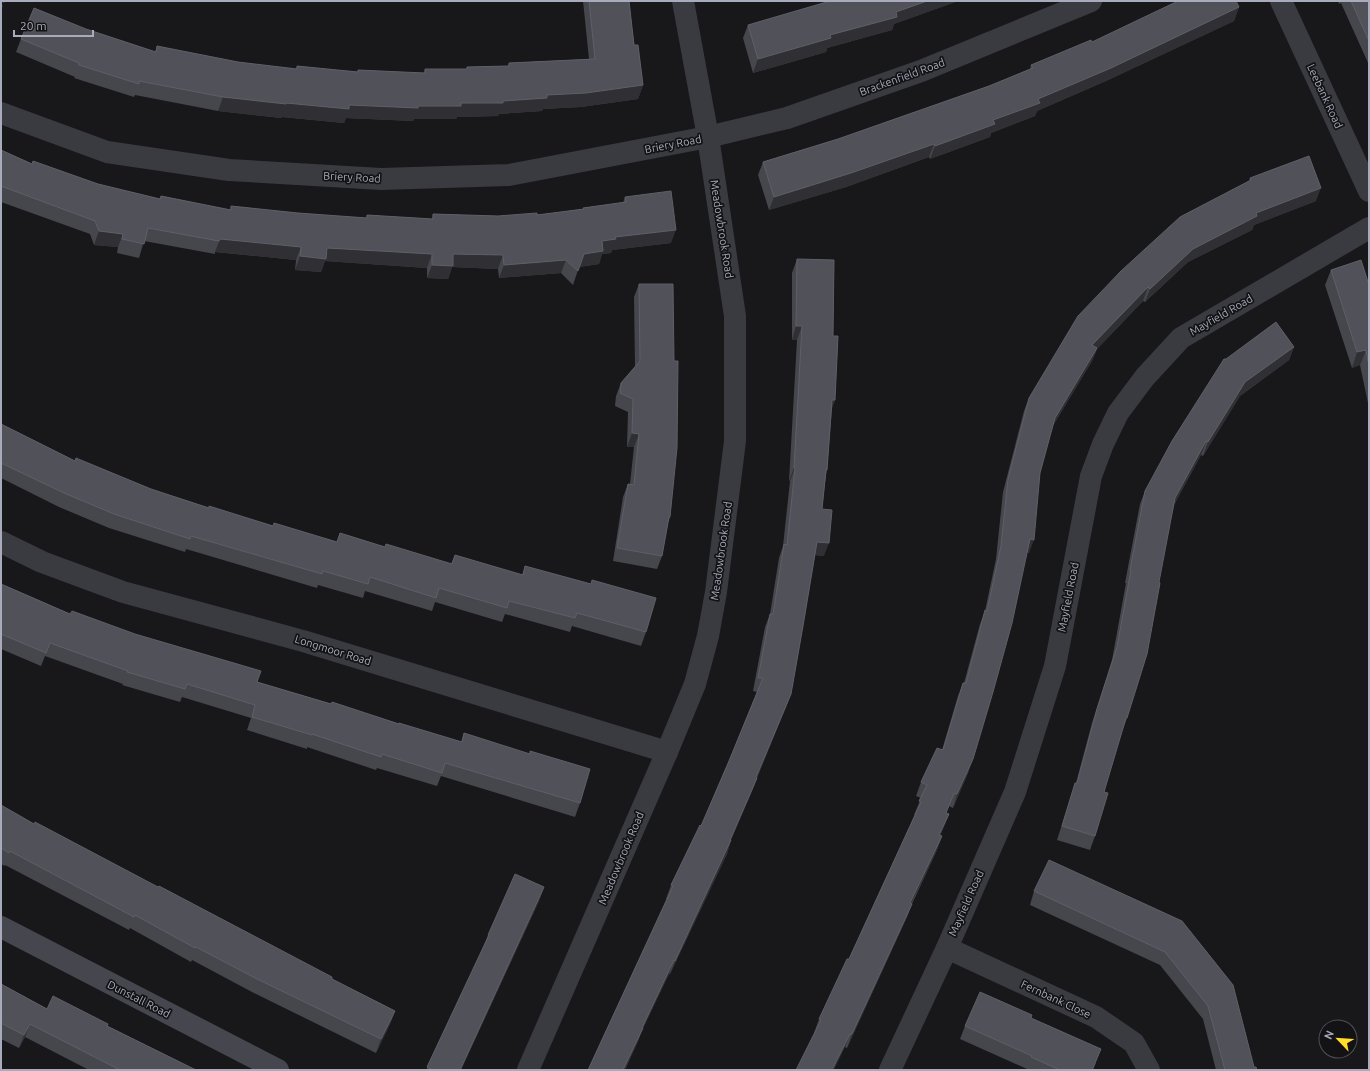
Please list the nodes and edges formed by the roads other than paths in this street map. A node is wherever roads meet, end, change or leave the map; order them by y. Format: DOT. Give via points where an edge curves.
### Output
graph roads {
  1 [pos="683,1"];
  2 [pos="1091,1"];
  3 [pos="1281,1"];
  4 [pos="1,113"];
  5 [pos="708,137"];
  6 [pos="1369,191"];
  7 [pos="1369,228"];
  8 [pos="1,542"];
  9 [pos="667,752"];
  10 [pos="1,927"];
  11 [pos="947,948"];
  12 [pos="278,1070"];
  13 [pos="528,1070"];
  14 [pos="890,1070"];
  15 [pos="1149,1070"];
  1 -- 5 [label="street, Meadowbrook Road"];
  2 -- 5 [label="street, Brackenfield Road" via="921,71 787,118"];
  3 -- 6 [label="street, Leebank Road"];
  4 -- 5 [label="street, Briery Road" via="107,152 229,170 381,179 509,175"];
  5 -- 9 [label="street, Meadowbrook Road" via="735,316 735,441 708,636 695,684"];
  7 -- 11 [label="street, Mayfield Road" via="1180,338 1145,376 1118,413 1091,476 1055,666 1015,792"];
  8 -- 9 [label="street, Longmoor Road" via="42,562 123,592 303,640"];
  9 -- 13 [label="street, Meadowbrook Road"];
  10 -- 12 [label="street, Dunstall Road"];
  11 -- 14 [label="street, Mayfield Road"];
  11 -- 15 [label="street, Fernbank Close" via="1096,1017 1134,1043"];
}
